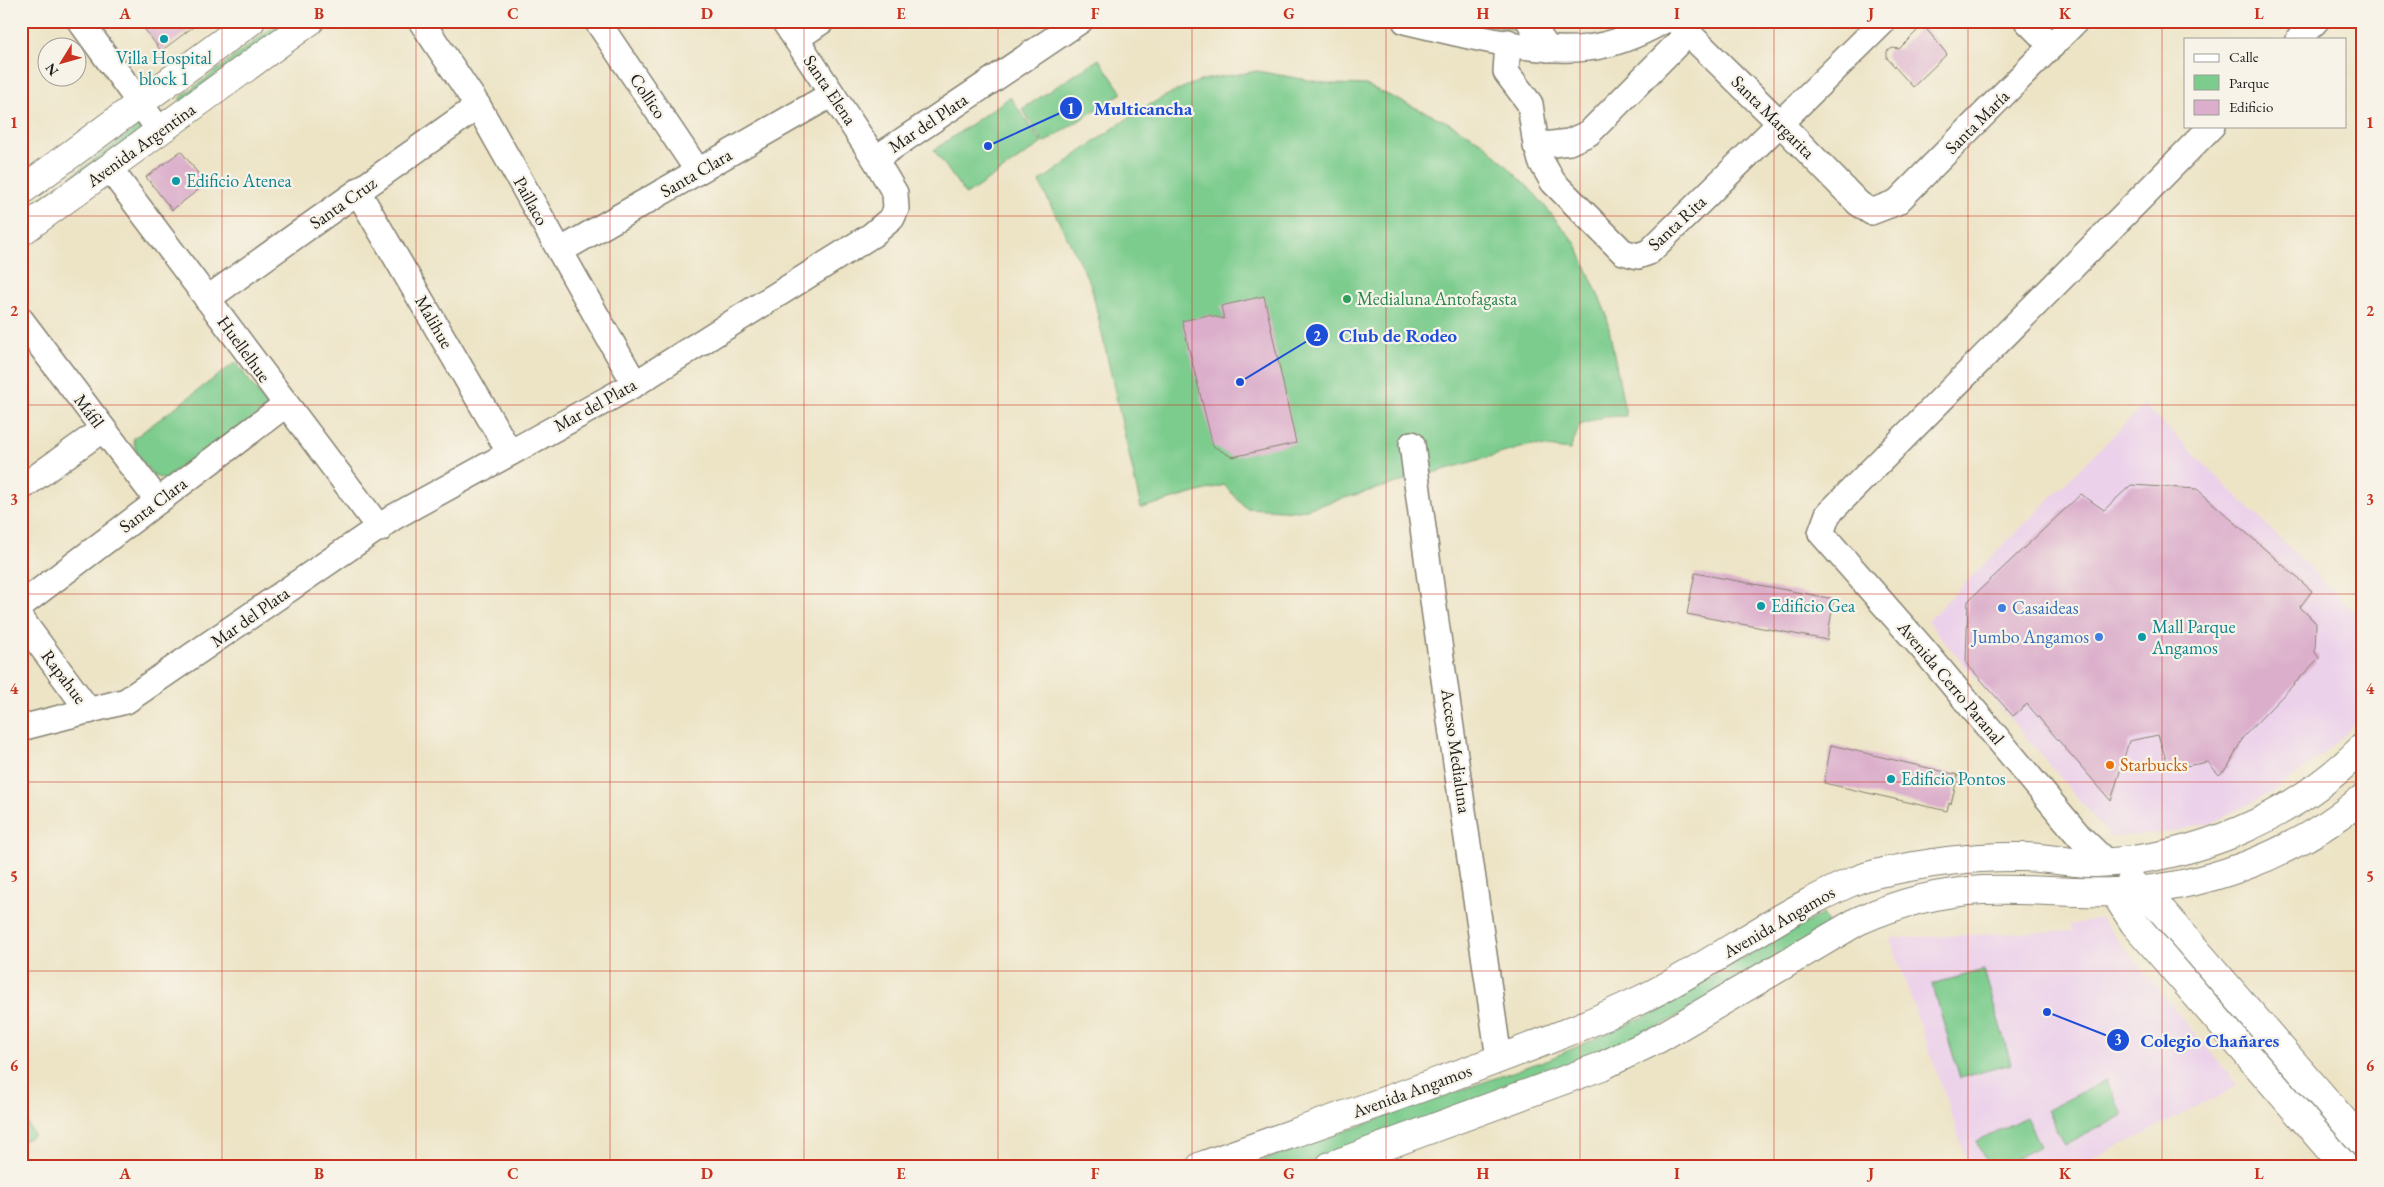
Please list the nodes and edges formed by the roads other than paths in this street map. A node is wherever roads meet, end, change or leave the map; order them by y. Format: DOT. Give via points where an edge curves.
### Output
graph roads {
  1 [pos="80,21"];
  2 [pos="251,21"];
  3 [pos="310,21"];
  4 [pos="421,21"];
  5 [pos="597,21"];
  6 [pos="822,21"];
  7 [pos="1080,21"];
  8 [pos="1405,21"];
  9 [pos="1529,21"];
  10 [pos="1663,21"];
  11 [pos="1884,21"];
  12 [pos="2027,21"];
  13 [pos="2076,21"];
  14 [pos="2316,21"];
  15 [pos="1682,27"];
  16 [pos="790,30"];
  17 [pos="2300,38"];
  18 [pos="1508,42"];
  19 [pos="2052,46"];
  20 [pos="1548,49"];
  21 [pos="832,94"];
  22 [pos="140,104"];
  23 [pos="478,106"];
  24 [pos="1780,123"];
  25 [pos="2210,128"];
  26 [pos="160,131"];
  27 [pos="1536,146"];
  28 [pos="875,158"];
  29 [pos="110,169"];
  30 [pos="698,171"];
  31 [pos="21,191"];
  32 [pos="358,192"];
  33 [pos="1870,212"];
  34 [pos="21,232"];
  35 [pos="560,251"];
  36 [pos="208,299"];
  37 [pos="21,320"];
  38 [pos="634,384"];
  39 [pos="285,405"];
  40 [pos="103,429"];
  41 [pos="1412,444"];
  42 [pos="510,453"];
  43 [pos="21,488"];
  44 [pos="158,501"];
  45 [pos="380,529"];
  46 [pos="21,605"];
  47 [pos="21,619"];
  48 [pos="89,711"];
  49 [pos="21,728"];
  50 [pos="2363,747"];
  51 [pos="2363,798"];
  52 [pos="2363,816"];
  53 [pos="2304,838"];
  54 [pos="2099,863"];
  55 [pos="2142,890"];
  56 [pos="2114,892"];
  57 [pos="1499,1059"];
  58 [pos="2363,1143"];
  59 [pos="1201,1166"];
  60 [pos="1330,1166"];
  61 [pos="2344,1166"];
  1 -- 22 [label="street"];
  2 -- 22 [label="main road, Avenida Argentina"];
  3 -- 26 [label="main road, Avenida Argentina"];
  4 -- 23 [label="street, Paillaco"];
  5 -- 30 [label="street, Collico"];
  6 -- 16 [label="street"];
  7 -- 28 [label="street, Mar del Plata"];
  8 -- 18 [label="street"];
  9 -- 20 [label="street"];
  10 -- 20 [label="street" via="1638,35 1588,48"];
  11 -- 24 [label="street, Santa Rita"];
  12 -- 19 [label="street"];
  13 -- 19 [label="street, Santa María"];
  14 -- 17 [label="street"];
  15 -- 24 [label="street, Santa Margarita"];
  15 -- 27 [label="street" via="1589,133 1569,142"];
  16 -- 21 [label="street, Santa Elena"];
  18 -- 20 [label="street"];
  18 -- 27 [label="street, Santa Rita" via="1506,72 1530,104"];
  19 -- 33 [label="street, Santa María" via="1897,202"];
  21 -- 28 [label="street, Santa Elena"];
  21 -- 30 [label="street, Santa Clara"];
  22 -- 26 [label="street"];
  22 -- 31 [label="main road, Avenida Argentina"];
  23 -- 32 [label="street, Santa Cruz"];
  23 -- 35 [label="street, Paillaco"];
  24 -- 27 [label="street, Santa Rita" via="1648,252 1638,256 1623,252 1554,182"];
  24 -- 33 [label="street, Santa Margarita" via="1858,204"];
  25 -- 54 [label="street, Avenida Cerro Paranal" via="1828,514 1820,533 1923,649"];
  26 -- 29 [label="main road, Avenida Argentina"];
  28 -- 38 [label="street, Mar del Plata" via="895,193 896,209 892,218 872,235"];
  29 -- 34 [label="main road, Avenida Argentina"];
  29 -- 36 [label="street, Huellelhue"];
  30 -- 35 [label="street, Santa Clara"];
  32 -- 36 [label="street, Santa Cruz"];
  32 -- 42 [label="street, Malihue"];
  35 -- 38 [label="street, Paillaco"];
  36 -- 39 [label="street, Huellelhue"];
  37 -- 40 [label="street, Máfil"];
  38 -- 42 [label="street, Mar del Plata"];
  39 -- 44 [label="street, Santa Clara"];
  39 -- 45 [label="street, Huellelhue"];
  40 -- 43 [label="street"];
  40 -- 44 [label="street, Máfil"];
  41 -- 57 [label="street, Acceso Medialuna"];
  42 -- 45 [label="street, Mar del Plata" via="394,517"];
  44 -- 46 [label="street, Santa Clara"];
  45 -- 48 [label="street, Mar del Plata" via="151,686 126,701"];
  47 -- 48 [label="street, Rapahue"];
  48 -- 49 [label="street, Mar del Plata"];
  50 -- 54 [label="main road, Avenida Angamos" via="2308,793 2256,824 2171,853"];
  51 -- 53 [label="main road"];
  52 -- 53 [label="street"];
  53 -- 55 [label="main road" via="2253,863 2226,872"];
  54 -- 55 [label="main road, Avenida Cerro Paranal"];
  54 -- 56 [label="street, Avenida Cerro Paranal"];
  54 -- 57 [label="main road, Avenida Angamos" via="2025,857 1966,858 1879,873 1833,890 1786,915 1639,1001"];
  55 -- 56 [label="main road"];
  55 -- 58 [label="main road, Avenida Cerro Paranal"];
  56 -- 60 [label="main road" via="1981,890 1886,908 1858,921 1658,1039 1602,1066"];
  56 -- 61 [label="main road, Avenida Cerro Paranal" via="2134,923"];
  57 -- 59 [label="main road, Avenida Angamos"];
}
